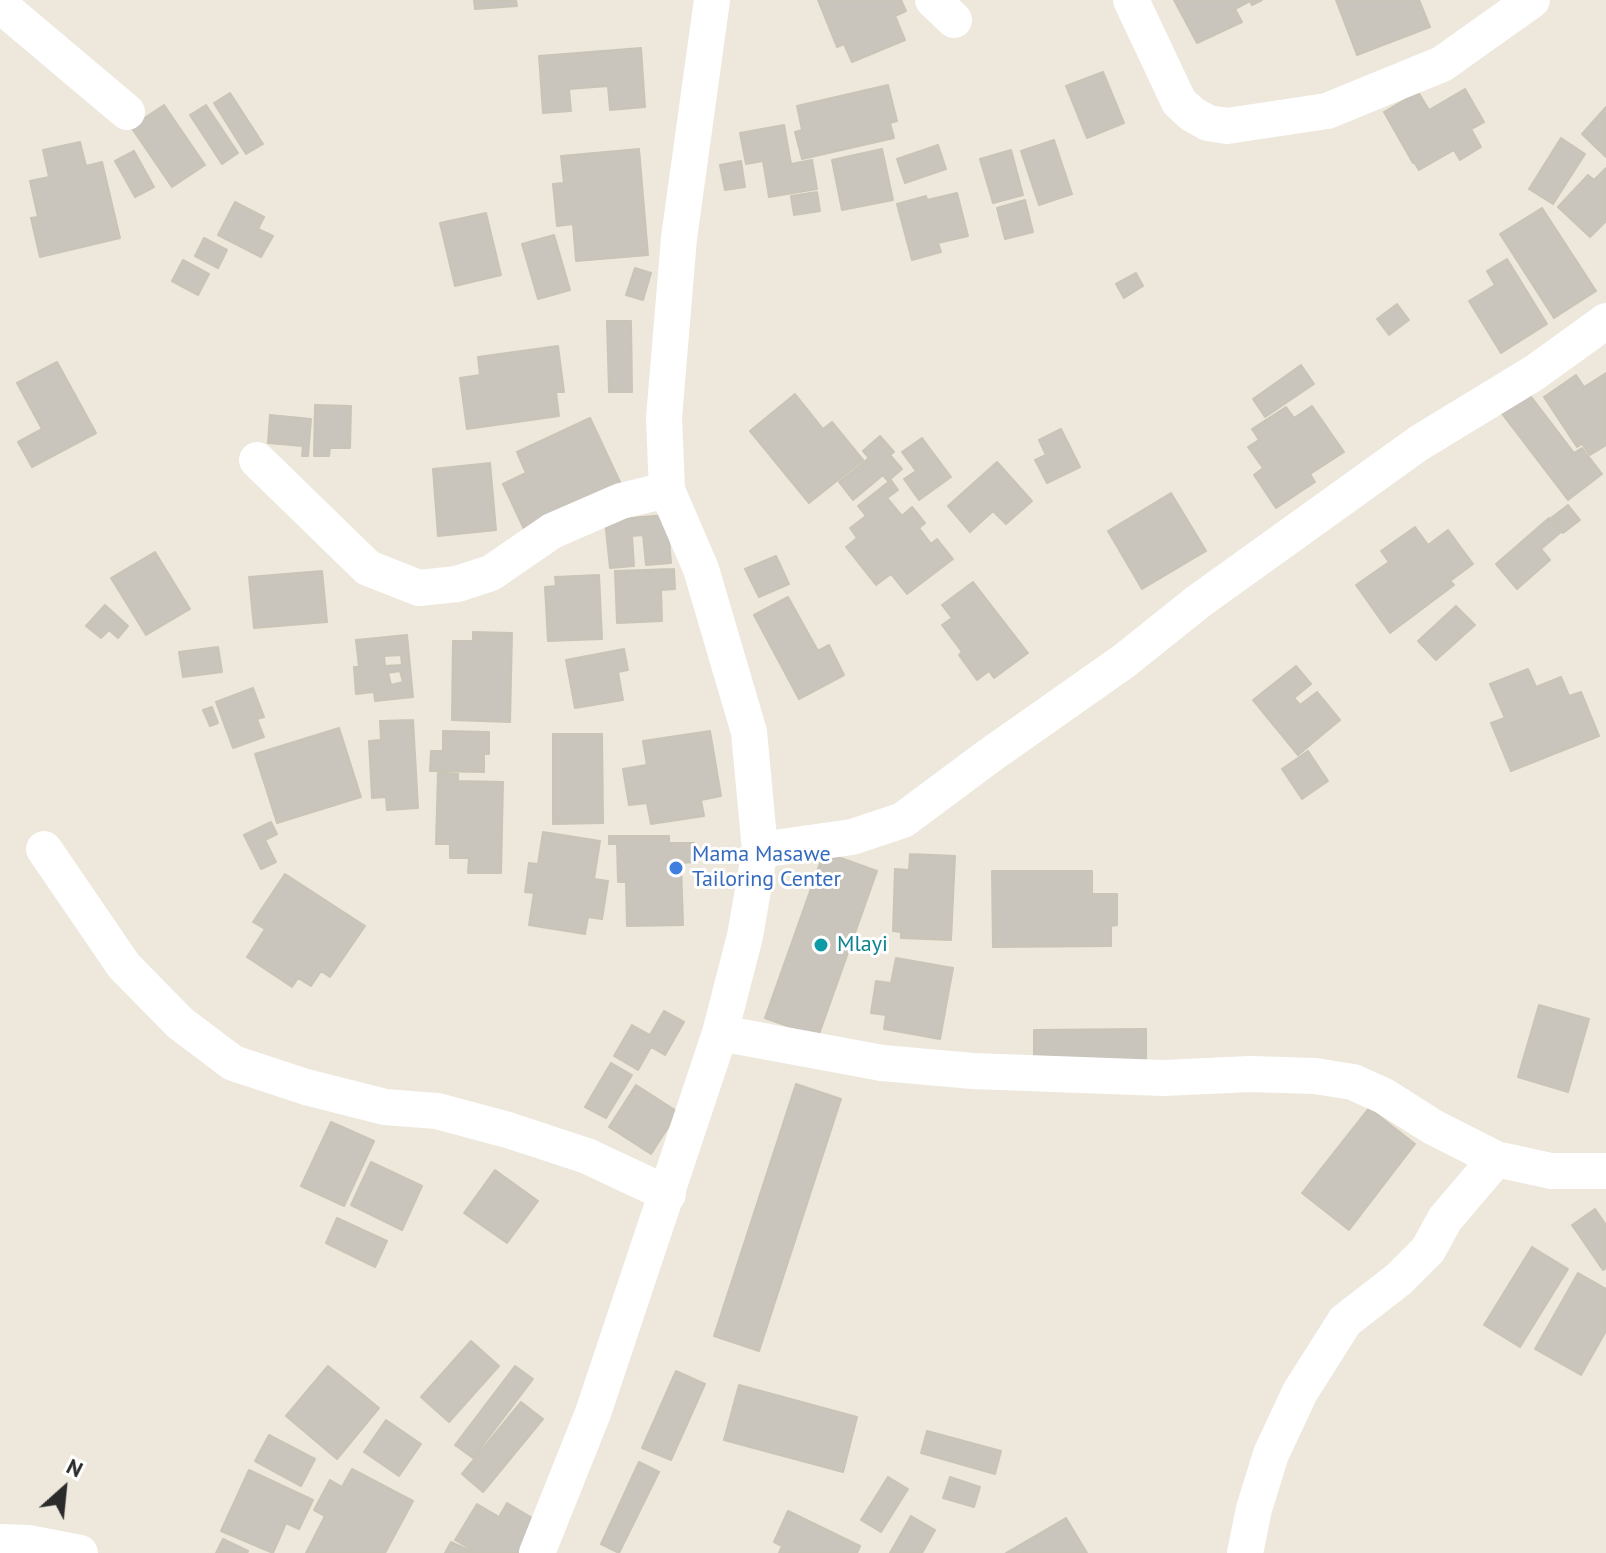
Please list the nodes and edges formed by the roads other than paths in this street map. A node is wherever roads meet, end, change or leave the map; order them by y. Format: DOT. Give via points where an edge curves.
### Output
graph roads {
  1 [pos="712,0"];
  2 [pos="1131,0"];
  3 [pos="1532,0"];
  4 [pos="0,5"];
  5 [pos="127,112"];
  6 [pos="1606,321"];
  7 [pos="257,460"];
  8 [pos="667,490"];
  9 [pos="44,849"];
  10 [pos="760,850"];
  11 [pos="720,1033"];
  12 [pos="1496,1159"];
  13 [pos="1606,1171"];
  14 [pos="668,1194"];
  15 [pos="0,1542"];
  16 [pos="80,1553"];
  17 [pos="537,1553"];
  18 [pos="1245,1553"];
  1 -- 8 [label="street" via="679,238 664,418"];
  2 -- 3 [label="street" via="1179,102 1208,123 1227,126 1327,111 1428,70"];
  4 -- 5 [label="street"];
  6 -- 10 [label="street" via="1534,373 1419,443 903,820 852,837"];
  7 -- 8 [label="street" via="368,568 419,588 491,573 552,531 621,501"];
  8 -- 10 [label="street" via="701,569 749,732"];
  9 -- 14 [label="street" via="124,966 180,1023 233,1063 385,1107 437,1111 508,1130 587,1156"];
  10 -- 11 [label="street"];
  11 -- 12 [label="street" via="882,1063 973,1071 1163,1078 1251,1074 1353,1082"];
  11 -- 14 [label="street"];
  12 -- 13 [label="street" via="1551,1171"];
  12 -- 18 [label="street" via="1445,1219 1428,1250 1345,1321 1300,1392 1271,1454"];
  14 -- 17 [label="street" via="593,1413"];
  15 -- 16 [label="street"];
}
